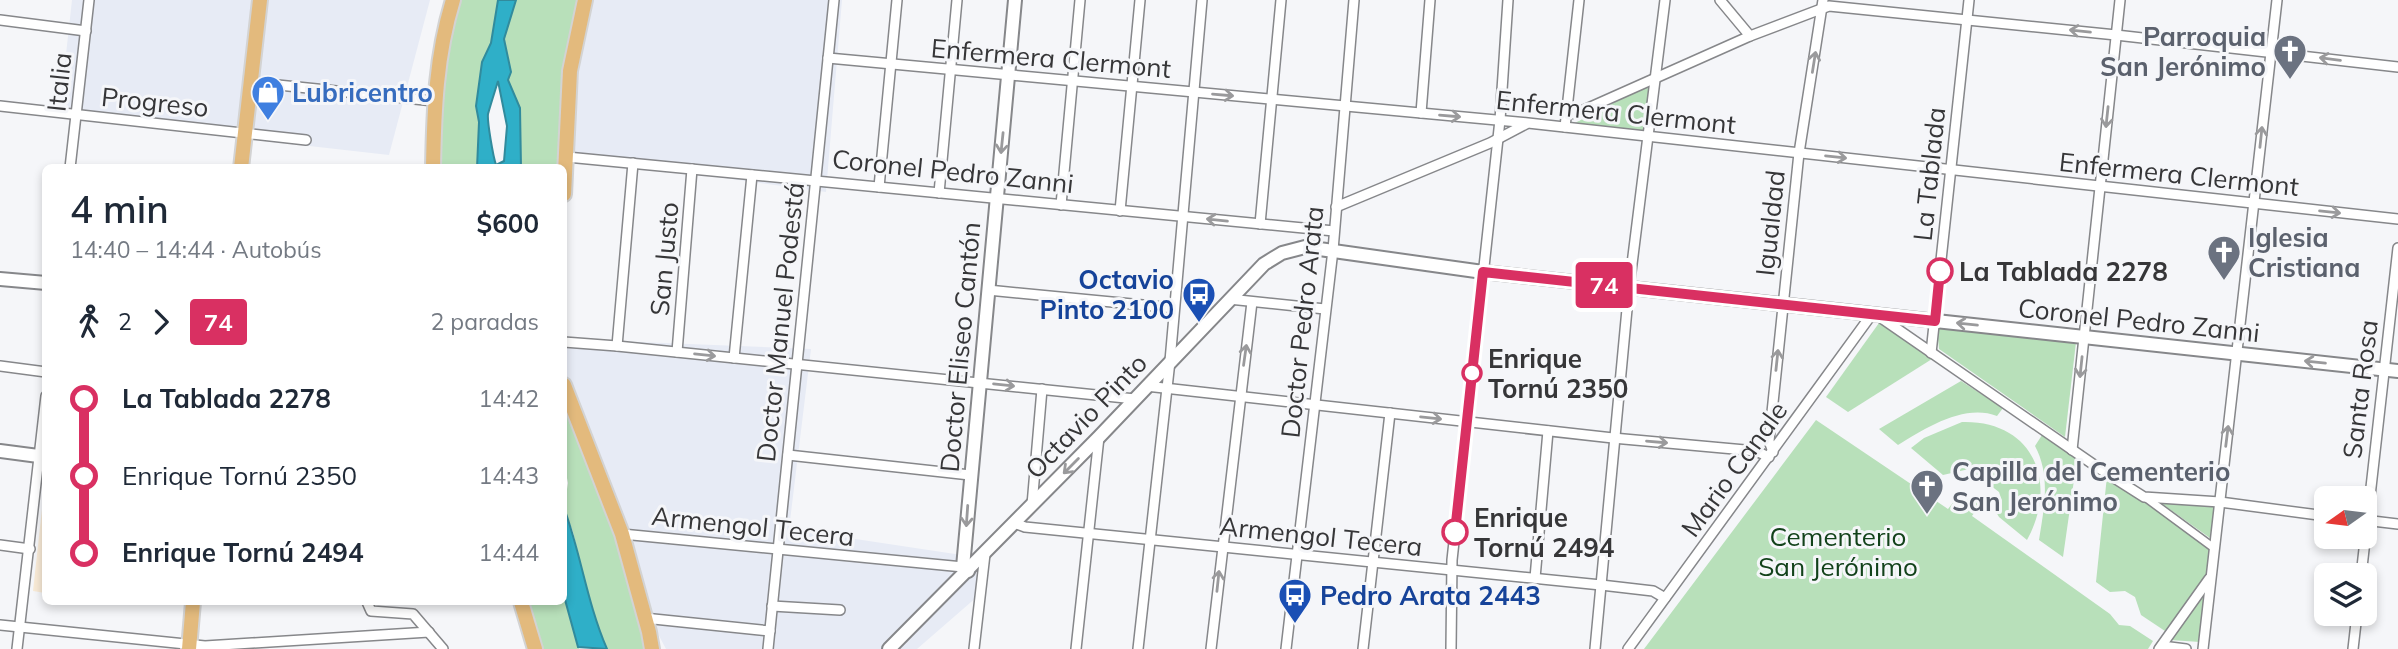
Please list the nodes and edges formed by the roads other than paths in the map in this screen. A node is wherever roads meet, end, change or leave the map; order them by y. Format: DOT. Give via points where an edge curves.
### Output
graph roads {
  1 [pos="89,0"];
  2 [pos="260,0"];
  3 [pos="453,0"];
  4 [pos="576,0"];
  5 [pos="585,0"];
  6 [pos="834,0"];
  7 [pos="897,0"];
  8 [pos="957,0"];
  9 [pos="1016,0"];
  10 [pos="1080,0"];
  11 [pos="1140,0"];
  12 [pos="1202,0"];
  13 [pos="1280,0"];
  14 [pos="1354,0"];
  15 [pos="1430,0"];
  16 [pos="1508,0"];
  17 [pos="1579,0"];
  18 [pos="1665,0"];
  19 [pos="1720,0"];
  20 [pos="1969,0"];
  21 [pos="2120,0"];
  22 [pos="2277,0"];
  23 [pos="1823,3"];
  24 [pos="1967,19"];
  25 [pos="0,20"];
  26 [pos="86,31"];
  27 [pos="2116,35"];
  28 [pos="1750,36"];
  29 [pos="2271,52"];
  30 [pos="828,58"];
  31 [pos="891,64"];
  32 [pos="2398,67"];
  33 [pos="951,69"];
  34 [pos="1009,75"];
  35 [pos="1656,78"];
  36 [pos="1072,81"];
  37 [pos="250,82"];
  38 [pos="1132,86"];
  39 [pos="1194,92"];
  40 [pos="1272,99"];
  41 [pos="434,101"];
  42 [pos="0,106"];
  43 [pos="1345,106"];
  44 [pos="1422,113"];
  45 [pos="1567,114"];
  46 [pos="76,115"];
  47 [pos="1500,121"];
  48 [pos="1528,123"];
  49 [pos="1565,127"];
  50 [pos="245,133"];
  51 [pos="1646,136"];
  52 [pos="306,140"];
  53 [pos="1497,140"];
  54 [pos="1799,153"];
  55 [pos="633,163"];
  56 [pos="71,164"];
  57 [pos="241,164"];
  58 [pos="433,164"];
  59 [pos="564,164"];
  60 [pos="564,164"];
  61 [pos="692,169"];
  62 [pos="567,170"];
  63 [pos="1950,170"];
  64 [pos="752,175"];
  65 [pos="815,181"];
  66 [pos="2100,186"];
  67 [pos="879,187"];
  68 [pos="939,193"];
  69 [pos="997,198"];
  70 [pos="2254,203"];
  71 [pos="1061,205"];
  72 [pos="1336,206"];
  73 [pos="1120,211"];
  74 [pos="1182,217"];
  75 [pos="2398,219"];
  76 [pos="1260,224"];
  77 [pos="1334,231"];
  78 [pos="2398,248"];
  79 [pos="1332,250"];
  80 [pos="1483,272"];
  81 [pos="0,279"];
  82 [pos="42,284"];
  83 [pos="1629,288"];
  84 [pos="988,290"];
  85 [pos="1229,299"];
  86 [pos="1252,302"];
  87 [pos="1782,304"];
  88 [pos="1174,308"];
  89 [pos="1325,309"];
  90 [pos="1874,314"];
  91 [pos="1935,321"];
  92 [pos="2084,337"];
  93 [pos="567,342"];
  94 [pos="617,346"];
  95 [pos="677,352"];
  96 [pos="1931,353"];
  97 [pos="2237,353"];
  98 [pos="734,358"];
  99 [pos="1170,361"];
  100 [pos="797,364"];
  101 [pos="0,366"];
  102 [pos="2383,369"];
  103 [pos="42,371"];
  104 [pos="2398,371"];
  105 [pos="979,383"];
  106 [pos="1146,386"];
  107 [pos="1167,388"];
  108 [pos="1042,389"];
  109 [pos="567,392"];
  110 [pos="1239,396"];
  111 [pos="1135,399"];
  112 [pos="1314,405"];
  113 [pos="1390,413"];
  114 [pos="1467,422"];
  115 [pos="1548,431"];
  116 [pos="1099,437"];
  117 [pos="1613,438"];
  118 [pos="2072,450"];
  119 [pos="0,451"];
  120 [pos="788,455"];
  121 [pos="1771,455"];
  122 [pos="42,456"];
  123 [pos="970,475"];
  124 [pos="2369,486"];
  125 [pos="2144,497"];
  126 [pos="2220,502"];
  127 [pos="1032,505"];
  128 [pos="2314,514"];
  129 [pos="2377,521"];
  130 [pos="1014,523"];
  131 [pos="2398,524"];
  132 [pos="622,534"];
  133 [pos="1089,534"];
  134 [pos="1150,540"];
  135 [pos="0,545"];
  136 [pos="1222,547"];
  137 [pos="2214,548"];
  138 [pos="30,549"];
  139 [pos="778,551"];
  140 [pos="985,554"];
  141 [pos="1297,555"];
  142 [pos="1373,562"];
  143 [pos="965,569"];
  144 [pos="1453,570"];
  145 [pos="2211,577"];
  146 [pos="1535,578"];
  147 [pos="1601,585"];
  148 [pos="1665,598"];
  149 [pos="193,605"];
  150 [pos="522,605"];
  151 [pos="369,606"];
  152 [pos="772,606"];
  153 [pos="840,611"];
  154 [pos="0,625"];
  155 [pos="647,625"];
  156 [pos="2356,626"];
  157 [pos="20,627"];
  158 [pos="770,631"];
  159 [pos="429,632"];
  160 [pos="2162,644"];
  161 [pos="189,647"];
  162 [pos="17,649"];
  163 [pos="443,649"];
  164 [pos="535,649"];
  165 [pos="652,649"];
  166 [pos="659,649"];
  167 [pos="768,649"];
  168 [pos="889,649"];
  169 [pos="974,649"];
  170 [pos="1076,649"];
  171 [pos="1138,649"];
  172 [pos="1210,649"];
  173 [pos="1286,649"];
  174 [pos="1363,649"];
  175 [pos="1451,649"];
  176 [pos="1595,649"];
  177 [pos="1628,649"];
  178 [pos="2186,649"];
  179 [pos="2203,649"];
  180 [pos="2353,649"];
  1 -- 26 [label="street, Italia"];
  2 -- 37 [label="main road"];
  3 -- 41 [label="main road"];
  4 -- 59 [label="main road" via="563,58"];
  5 -- 60 [label="main road" via="570,71"];
  6 -- 30 [label="street, Doctor Manuel Podestá"];
  7 -- 31 [label="street"];
  8 -- 33 [label="street"];
  9 -- 34 [label="main road, Doctor Eliseo Cantón"];
  10 -- 36 [label="street"];
  11 -- 38 [label="street"];
  12 -- 39 [label="street"];
  13 -- 40 [label="street"];
  14 -- 43 [label="street, Doctor Pedro Arata"];
  15 -- 44 [label="street"];
  16 -- 47 [label="street"];
  17 -- 45 [label="street"];
  18 -- 35 [label="street"];
  19 -- 28 [label="street"];
  20 -- 24 [label="street, La Tablada"];
  21 -- 27 [label="street"];
  22 -- 29 [label="street"];
  23 -- 24 [label="street"];
  23 -- 28 [label="street"];
  54 -- 23 [label="street, Igualdad, one-way"];
  27 -- 24 [label="street, one-way"];
  24 -- 63 [label="street, La Tablada"];
  25 -- 26 [label="street"];
  26 -- 46 [label="street, Italia"];
  27 -- 29 [label="street"];
  27 -- 66 [label="street, one-way"];
  28 -- 35 [label="street"];
  32 -- 29 [label="street, one-way"];
  70 -- 29 [label="street, one-way"];
  30 -- 31 [label="street, Enfermera Clermont"];
  30 -- 65 [label="street, Doctor Manuel Podestá"];
  31 -- 33 [label="street, Enfermera Clermont"];
  31 -- 67 [label="street"];
  33 -- 34 [label="street, Enfermera Clermont"];
  33 -- 68 [label="street"];
  34 -- 36 [label="street, Enfermera Clermont"];
  34 -- 69 [label="main road, Doctor Eliseo Cantón, one-way"];
  35 -- 45 [label="street"];
  35 -- 51 [label="street"];
  36 -- 38 [label="street, Enfermera Clermont"];
  36 -- 71 [label="street"];
  37 -- 41 [label="street"];
  37 -- 50 [label="main road"];
  38 -- 39 [label="street, Enfermera Clermont"];
  38 -- 73 [label="street"];
  39 -- 40 [label="street, Enfermera Clermont, one-way"];
  39 -- 74 [label="street"];
  40 -- 43 [label="street, Enfermera Clermont"];
  40 -- 76 [label="street"];
  41 -- 58 [label="main road"];
  42 -- 46 [label="street, Progreso"];
  43 -- 44 [label="street, Enfermera Clermont"];
  43 -- 72 [label="street, Doctor Pedro Arata"];
  44 -- 47 [label="street, Enfermera Clermont, one-way"];
  45 -- 49 [label="street"];
  46 -- 50 [label="street, Progreso"];
  46 -- 56 [label="street, Italia"];
  47 -- 48 [label="street, Enfermera Clermont"];
  47 -- 53 [label="street"];
  48 -- 49 [label="street, Enfermera Clermont"];
  48 -- 53 [label="street"];
  49 -- 51 [label="street, Enfermera Clermont"];
  50 -- 52 [label="street, Progreso"];
  50 -- 57 [label="main road"];
  51 -- 54 [label="street, Enfermera Clermont"];
  51 -- 83 [label="street"];
  53 -- 72 [label="street"];
  53 -- 80 [label="street"];
  54 -- 63 [label="street, Enfermera Clermont, one-way"];
  54 -- 87 [label="street, Igualdad"];
  55 -- 61 [label="street, Coronel Pedro Zanni"];
  55 -- 62 [label="street, Coronel Pedro Zanni"];
  55 -- 94 [label="street"];
  61 -- 64 [label="street, Coronel Pedro Zanni"];
  61 -- 95 [label="street, San Justo"];
  63 -- 66 [label="street, Enfermera Clermont"];
  63 -- 91 [label="street, La Tablada"];
  64 -- 65 [label="street, Coronel Pedro Zanni"];
  64 -- 98 [label="street"];
  65 -- 67 [label="street, Coronel Pedro Zanni"];
  65 -- 100 [label="street, Doctor Manuel Podestá"];
  66 -- 70 [label="street, Enfermera Clermont"];
  66 -- 92 [label="street"];
  67 -- 68 [label="street, Coronel Pedro Zanni"];
  68 -- 69 [label="street, Coronel Pedro Zanni"];
  69 -- 71 [label="street, Coronel Pedro Zanni"];
  69 -- 84 [label="main road, Doctor Eliseo Cantón"];
  70 -- 75 [label="street, Enfermera Clermont, one-way"];
  70 -- 97 [label="street"];
  71 -- 73 [label="street, Coronel Pedro Zanni"];
  72 -- 77 [label="street, Doctor Pedro Arata"];
  73 -- 74 [label="street, Coronel Pedro Zanni"];
  76 -- 74 [label="street, Coronel Pedro Zanni, one-way"];
  74 -- 88 [label="street"];
  76 -- 77 [label="street, Coronel Pedro Zanni"];
  77 -- 79 [label="street, Doctor Pedro Arata"];
  78 -- 102 [label="street, Santa Rosa"];
  79 -- 80 [label="main road, Coronel Pedro Zanni"];
  79 -- 85 [label="main road, Octavio Pinto" via="1305,247 1282,253"];
  79 -- 89 [label="street, Doctor Pedro Arata"];
  80 -- 83 [label="main road, Coronel Pedro Zanni"];
  80 -- 114 [label="street"];
  81 -- 82 [label="main road"];
  83 -- 87 [label="main road, Coronel Pedro Zanni"];
  83 -- 117 [label="street"];
  84 -- 88 [label="street"];
  84 -- 105 [label="main road, Doctor Eliseo Cantón"];
  85 -- 86 [label="street"];
  85 -- 99 [label="main road, Octavio Pinto"];
  86 -- 89 [label="street"];
  110 -- 86 [label="street, one-way"];
  87 -- 90 [label="main road, Coronel Pedro Zanni"];
  121 -- 87 [label="street, Igualdad, one-way"];
  88 -- 99 [label="street"];
  89 -- 112 [label="street, Doctor Pedro Arata"];
  90 -- 91 [label="main road, Coronel Pedro Zanni"];
  90 -- 96 [label="street"];
  90 -- 121 [label="street, Mario Canale"];
  92 -- 91 [label="main road, Coronel Pedro Zanni, one-way"];
  91 -- 96 [label="street, La Tablada"];
  92 -- 97 [label="main road, Coronel Pedro Zanni"];
  92 -- 118 [label="street, one-way"];
  93 -- 94 [label="street"];
  94 -- 95 [label="street"];
  95 -- 98 [label="street, one-way"];
  96 -- 118 [label="street"];
  102 -- 97 [label="main road, Coronel Pedro Zanni, one-way"];
  126 -- 97 [label="street, one-way"];
  98 -- 100 [label="street"];
  99 -- 106 [label="main road, Octavio Pinto"];
  99 -- 107 [label="street"];
  100 -- 105 [label="street"];
  100 -- 120 [label="street, Doctor Manuel Podestá"];
  101 -- 103 [label="street"];
  102 -- 104 [label="main road, Coronel Pedro Zanni"];
  102 -- 124 [label="street, Santa Rosa"];
  105 -- 108 [label="street, one-way"];
  105 -- 123 [label="main road, Doctor Eliseo Cantón"];
  106 -- 107 [label="street"];
  106 -- 111 [label="main road, Octavio Pinto"];
  107 -- 110 [label="street"];
  107 -- 134 [label="street"];
  108 -- 111 [label="street"];
  108 -- 127 [label="street"];
  109 -- 132 [label="main road"];
  110 -- 112 [label="street"];
  110 -- 136 [label="street"];
  111 -- 116 [label="main road, Octavio Pinto"];
  112 -- 113 [label="street"];
  112 -- 141 [label="street, Doctor Pedro Arata"];
  113 -- 114 [label="street, one-way"];
  113 -- 142 [label="street"];
  114 -- 115 [label="street"];
  114 -- 144 [label="street"];
  115 -- 117 [label="street"];
  115 -- 146 [label="street"];
  116 -- 127 [label="main road, Octavio Pinto, one-way"];
  116 -- 133 [label="street"];
  117 -- 121 [label="street, one-way"];
  117 -- 147 [label="street"];
  118 -- 125 [label="street"];
  119 -- 122 [label="main road"];
  120 -- 123 [label="street"];
  120 -- 139 [label="street, Doctor Manuel Podestá"];
  121 -- 148 [label="street, Mario Canale"];
  122 -- 138 [label="street"];
  123 -- 143 [label="main road, Doctor Eliseo Cantón, one-way"];
  125 -- 126 [label="street"];
  125 -- 137 [label="street"];
  126 -- 128 [label="street"];
  126 -- 137 [label="street"];
  127 -- 130 [label="main road, Octavio Pinto"];
  129 -- 131 [label="street"];
  130 -- 133 [label="street, Armengol Tecera"];
  130 -- 140 [label="main road, Octavio Pinto"];
  132 -- 139 [label="street, Armengol Tecera"];
  132 -- 155 [label="main road"];
  133 -- 134 [label="street, Armengol Tecera"];
  133 -- 170 [label="street"];
  134 -- 136 [label="street, Armengol Tecera"];
  134 -- 171 [label="street"];
  135 -- 138 [label="street"];
  136 -- 141 [label="street, Armengol Tecera"];
  172 -- 136 [label="street, one-way"];
  137 -- 145 [label="street"];
  138 -- 157 [label="street"];
  139 -- 143 [label="street, Armengol Tecera"];
  139 -- 152 [label="street, Doctor Manuel Podestá"];
  140 -- 143 [label="main road, Octavio Pinto"];
  140 -- 169 [label="street"];
  141 -- 142 [label="street, Armengol Tecera"];
  141 -- 173 [label="street, Doctor Pedro Arata"];
  142 -- 144 [label="street, Armengol Tecera"];
  142 -- 174 [label="street"];
  143 -- 168 [label="main road, Octavio Pinto"];
  144 -- 146 [label="street, Armengol Tecera"];
  144 -- 175 [label="street"];
  145 -- 160 [label="street"];
  145 -- 179 [label="street"];
  146 -- 147 [label="street, Armengol Tecera"];
  147 -- 148 [label="street, Armengol Tecera" via="1653,591"];
  147 -- 176 [label="street"];
  148 -- 177 [label="street, Mario Canale"];
  149 -- 161 [label="main road"];
  150 -- 164 [label="main road"];
  151 -- 159 [label="street" via="413,614"];
  152 -- 153 [label="street"];
  152 -- 158 [label="street, Doctor Manuel Podestá"];
  154 -- 157 [label="street"];
  155 -- 158 [label="street"];
  155 -- 165 [label="main road"];
  155 -- 166 [label="main road"];
  156 -- 180 [label="street"];
  157 -- 161 [label="street"];
  157 -- 162 [label="street"];
  158 -- 167 [label="street, Doctor Manuel Podestá"];
  159 -- 161 [label="street"];
  159 -- 163 [label="street"];
  160 -- 178 [label="street"];
}
